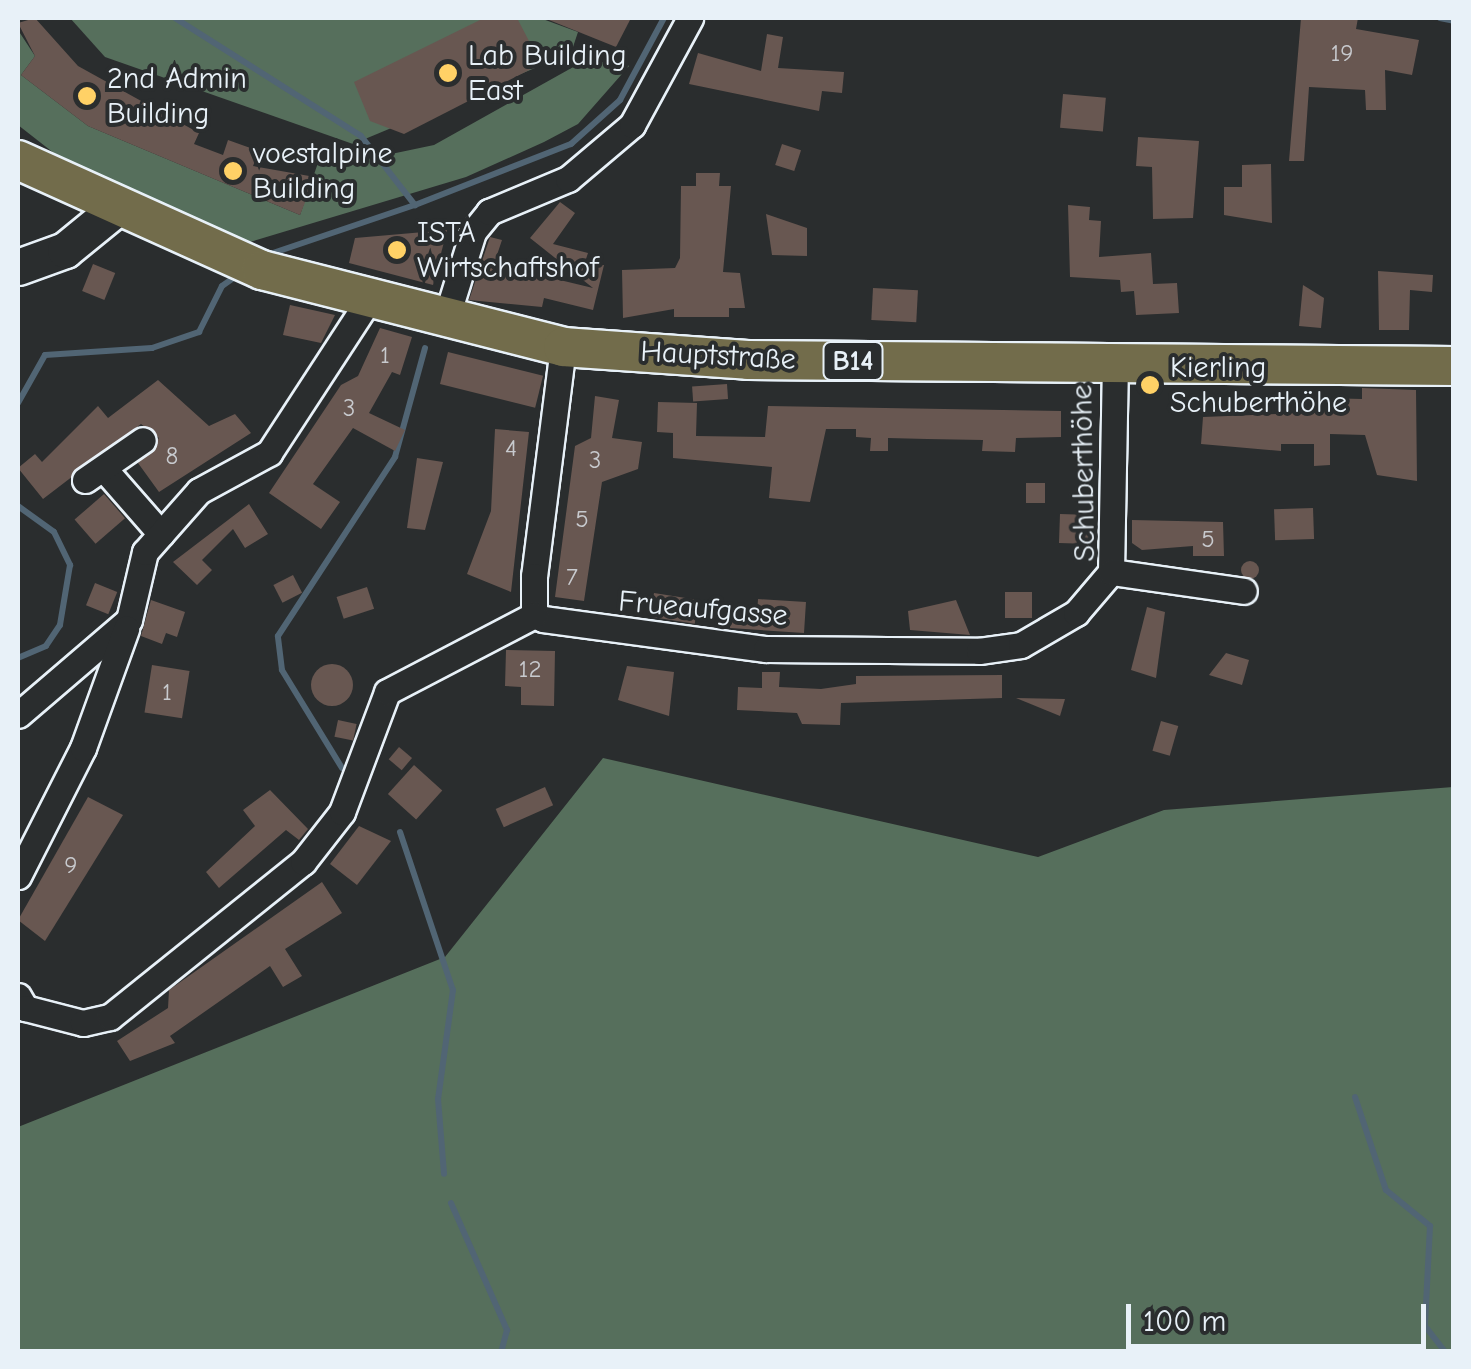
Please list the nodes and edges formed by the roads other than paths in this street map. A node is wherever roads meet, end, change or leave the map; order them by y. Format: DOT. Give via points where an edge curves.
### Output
graph roads {
  1 [pos="690,18"];
  2 [pos="18,160"];
  3 [pos="114,210"];
  4 [pos="18,267"];
  5 [pos="368,302"];
  6 [pos="445,322"];
  7 [pos="563,347"];
  8 [pos="1115,364"];
  9 [pos="1454,366"];
  10 [pos="143,440"];
  11 [pos="161,534"];
  12 [pos="1111,572"];
  13 [pos="1244,591"];
  14 [pos="534,615"];
  15 [pos="129,620"];
  16 [pos="18,715"];
  17 [pos="18,876"];
  18 [pos="18,996"];
  1 -- 6 [label="street" via="632,125 568,179 489,212 473,232"];
  2 -- 3 [label="main road, Hauptstraße / B14"];
  3 -- 4 [label="street" via="65,250"];
  3 -- 5 [label="main road, Hauptstraße / B14" via="248,266"];
  5 -- 6 [label="main road, Hauptstraße / B14"];
  5 -- 11 [label="street" via="269,453 199,491"];
  6 -- 7 [label="main road, Hauptstraße / B14"];
  7 -- 8 [label="main road, Hauptstraße / B14" via="734,360"];
  7 -- 14 [label="street"];
  8 -- 9 [label="main road, Hauptstraße / B14"];
  8 -- 12 [label="street, Schuberthöhe"];
  10 -- 11 [label="street" via="96,475"];
  11 -- 15 [label="street" via="145,552"];
  12 -- 13 [label="street, Schuberthöhe"];
  12 -- 14 [label="street, Frueaufgasse" via="1076,613 1021,645 980,651 766,649"];
  14 -- 18 [label="street" via="387,692 342,812 304,862 110,1016 83,1023 25,1008"];
  15 -- 16 [label="street"];
  15 -- 17 [label="street" via="84,748"];
}
